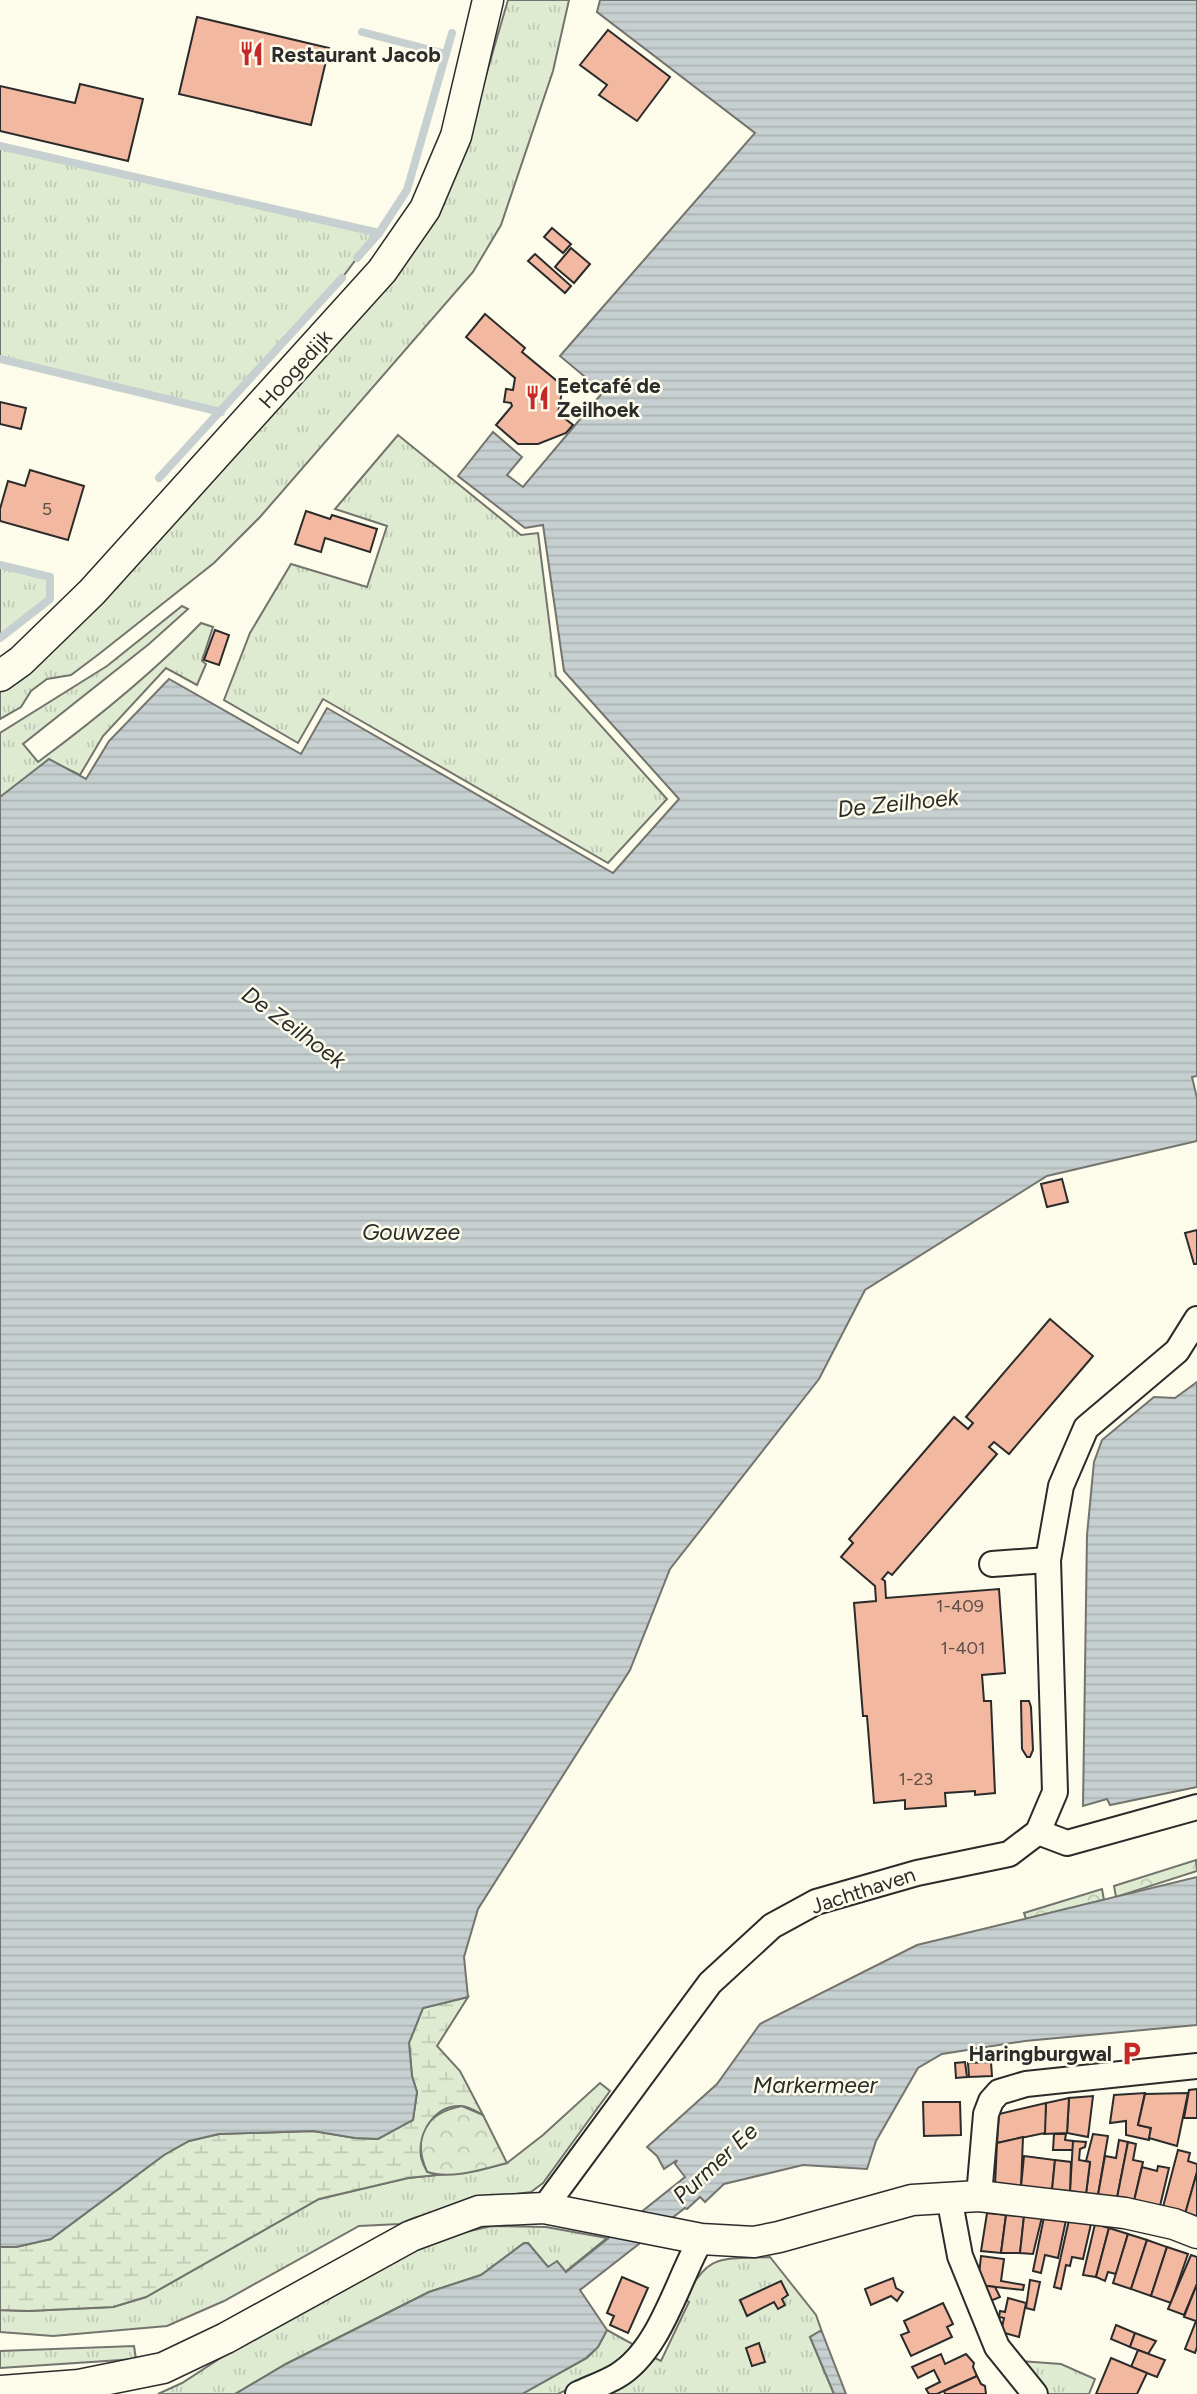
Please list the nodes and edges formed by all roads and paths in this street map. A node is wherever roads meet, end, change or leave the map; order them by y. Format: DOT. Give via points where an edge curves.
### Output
graph roads {
  1 [pos="488,0"];
  2 [pos="0,676"];
  3 [pos="1197,1319"];
  4 [pos="1048,1560"];
  5 [pos="992,1564"];
  6 [pos="1197,1807"];
  7 [pos="1038,1832"];
  8 [pos="1197,2066"];
  9 [pos="979,2196"];
  10 [pos="949,2197"];
  11 [pos="544,2208"];
  12 [pos="1197,2233"];
  13 [pos="701,2239"];
  14 [pos="0,2391"];
  15 [pos="578,2394"];
  16 [pos="1035,2394"];
  1 -- 2 [label="street, Hoogedijk" via="457,136 425,209 382,271 92,592"];
  3 -- 4 [label="street, Jachthaven" via="1177,1351 1086,1428 1061,1486"];
  4 -- 5 [label="street"];
  4 -- 7 [label="street, Jachthaven" via="1055,1792"];
  6 -- 7 [label="street" via="1067,1843"];
  7 -- 11 [label="street, Jachthaven" via="1009,1854 917,1872 816,1902 772,1926 710,1983"];
  8 -- 9 [label="street" via="1026,2084 999,2092 986,2114"];
  9 -- 10 [label="street"];
  9 -- 12 [label="street" via="1125,2213"];
  10 -- 13 [label="street" via="912,2200 754,2242"];
  10 -- 16 [label="street" via="960,2256 997,2347"];
  11 -- 13 [label="street"];
  11 -- 14 [label="street" via="480,2211 411,2236 163,2368 79,2385"];
  13 -- 15 [label="street" via="640,2357 617,2376"];
}
